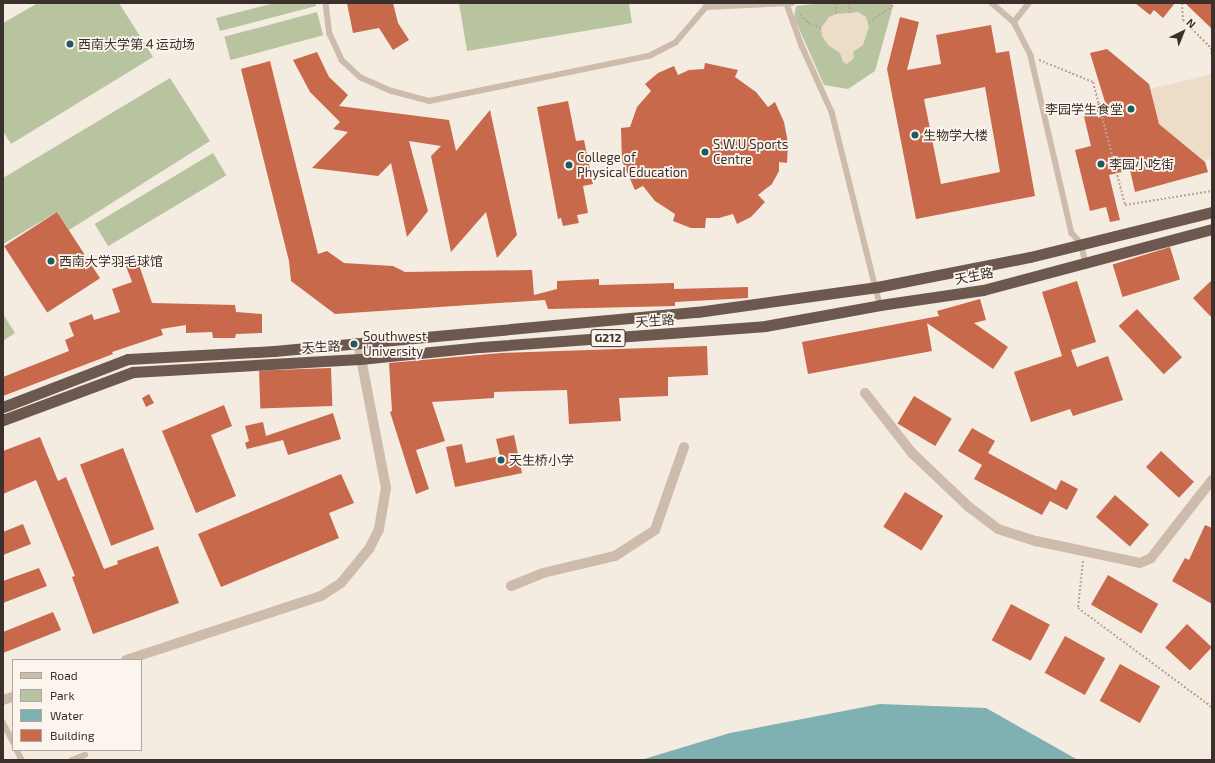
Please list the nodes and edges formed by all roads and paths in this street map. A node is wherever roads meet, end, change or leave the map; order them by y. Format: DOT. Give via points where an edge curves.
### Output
graph roads {
  1 [pos="326,3"];
  2 [pos="790,3"];
  3 [pos="836,3"];
  4 [pos="849,3"];
  5 [pos="992,3"];
  6 [pos="1029,3"];
  7 [pos="1182,3"];
  8 [pos="895,4"];
  9 [pos="706,5"];
  10 [pos="798,10"];
  11 [pos="836,14"];
  12 [pos="850,14"];
  13 [pos="1014,22"];
  14 [pos="869,23"];
  15 [pos="821,28"];
  16 [pos="1031,56"];
  17 [pos="1212,58"];
  18 [pos="1212,191"];
  19 [pos="1212,212"];
  20 [pos="1212,229"];
  21 [pos="1081,243"];
  22 [pos="1086,263"];
  23 [pos="877,287"];
  24 [pos="880,305"];
  25 [pos="358,343"];
  26 [pos="360,359"];
  27 [pos="865,393"];
  28 [pos="3,407"];
  29 [pos="3,420"];
  30 [pos="684,447"];
  31 [pos="1212,480"];
  32 [pos="1084,551"];
  33 [pos="511,586"];
  34 [pos="129,659"];
  35 [pos="1212,707"];
  36 [pos="3,722"];
  37 [pos="12,740"];
  38 [pos="18,751"];
  39 [pos="85,755"];
  40 [pos="22,760"];
  41 [pos="72,760"];
  1 -- 9 [label="lane" via="330,34 342,60 360,77 392,91 429,101 649,56 676,42"];
  2 -- 9 [label="lane"];
  2 -- 23 [label="lane" via="802,46 832,112"];
  3 -- 11 [label="path"];
  4 -- 12 [label="path"];
  5 -- 13 [label="lane"];
  6 -- 13 [label="lane"];
  7 -- 17 [label="path" via="1183,20 1211,48"];
  8 -- 14 [label="path"];
  10 -- 15 [label="path" via="799,15 808,23"];
  13 -- 16 [label="lane"];
  16 -- 18 [label="path" via="1092,82 1125,205"];
  16 -- 21 [label="lane" via="1072,233"];
  19 -- 21 [label="highway, 天生路 / G212"];
  20 -- 22 [label="highway, 天生路 / G212"];
  21 -- 22 [label="lane"];
  21 -- 23 [label="highway, 天生路 / G212" via="1030,257"];
  22 -- 24 [label="highway, 天生路 / G212" via="983,290"];
  23 -- 24 [label="lane"];
  23 -- 25 [label="highway, 天生路 / G212" via="698,312"];
  24 -- 26 [label="highway, 天生路 / G212" via="765,326 481,347"];
  25 -- 26 [label="street"];
  25 -- 28 [label="highway, 天生路 / G212" via="128,360"];
  26 -- 29 [label="highway, 天生路 / G212" via="133,372"];
  26 -- 34 [label="street" via="384,466 386,488 379,529 357,566 341,583 321,596"];
  27 -- 32 [label="street" via="912,453 969,507 998,529 1036,541"];
  30 -- 33 [label="street" via="656,530 615,556 543,573"];
  31 -- 32 [label="street" via="1151,558 1140,564"];
  32 -- 35 [label="path" via="1078,608"];
  36 -- 37 [label="lane"];
  38 -- 40 [label="lane"];
  39 -- 41 [label="lane"];
}
